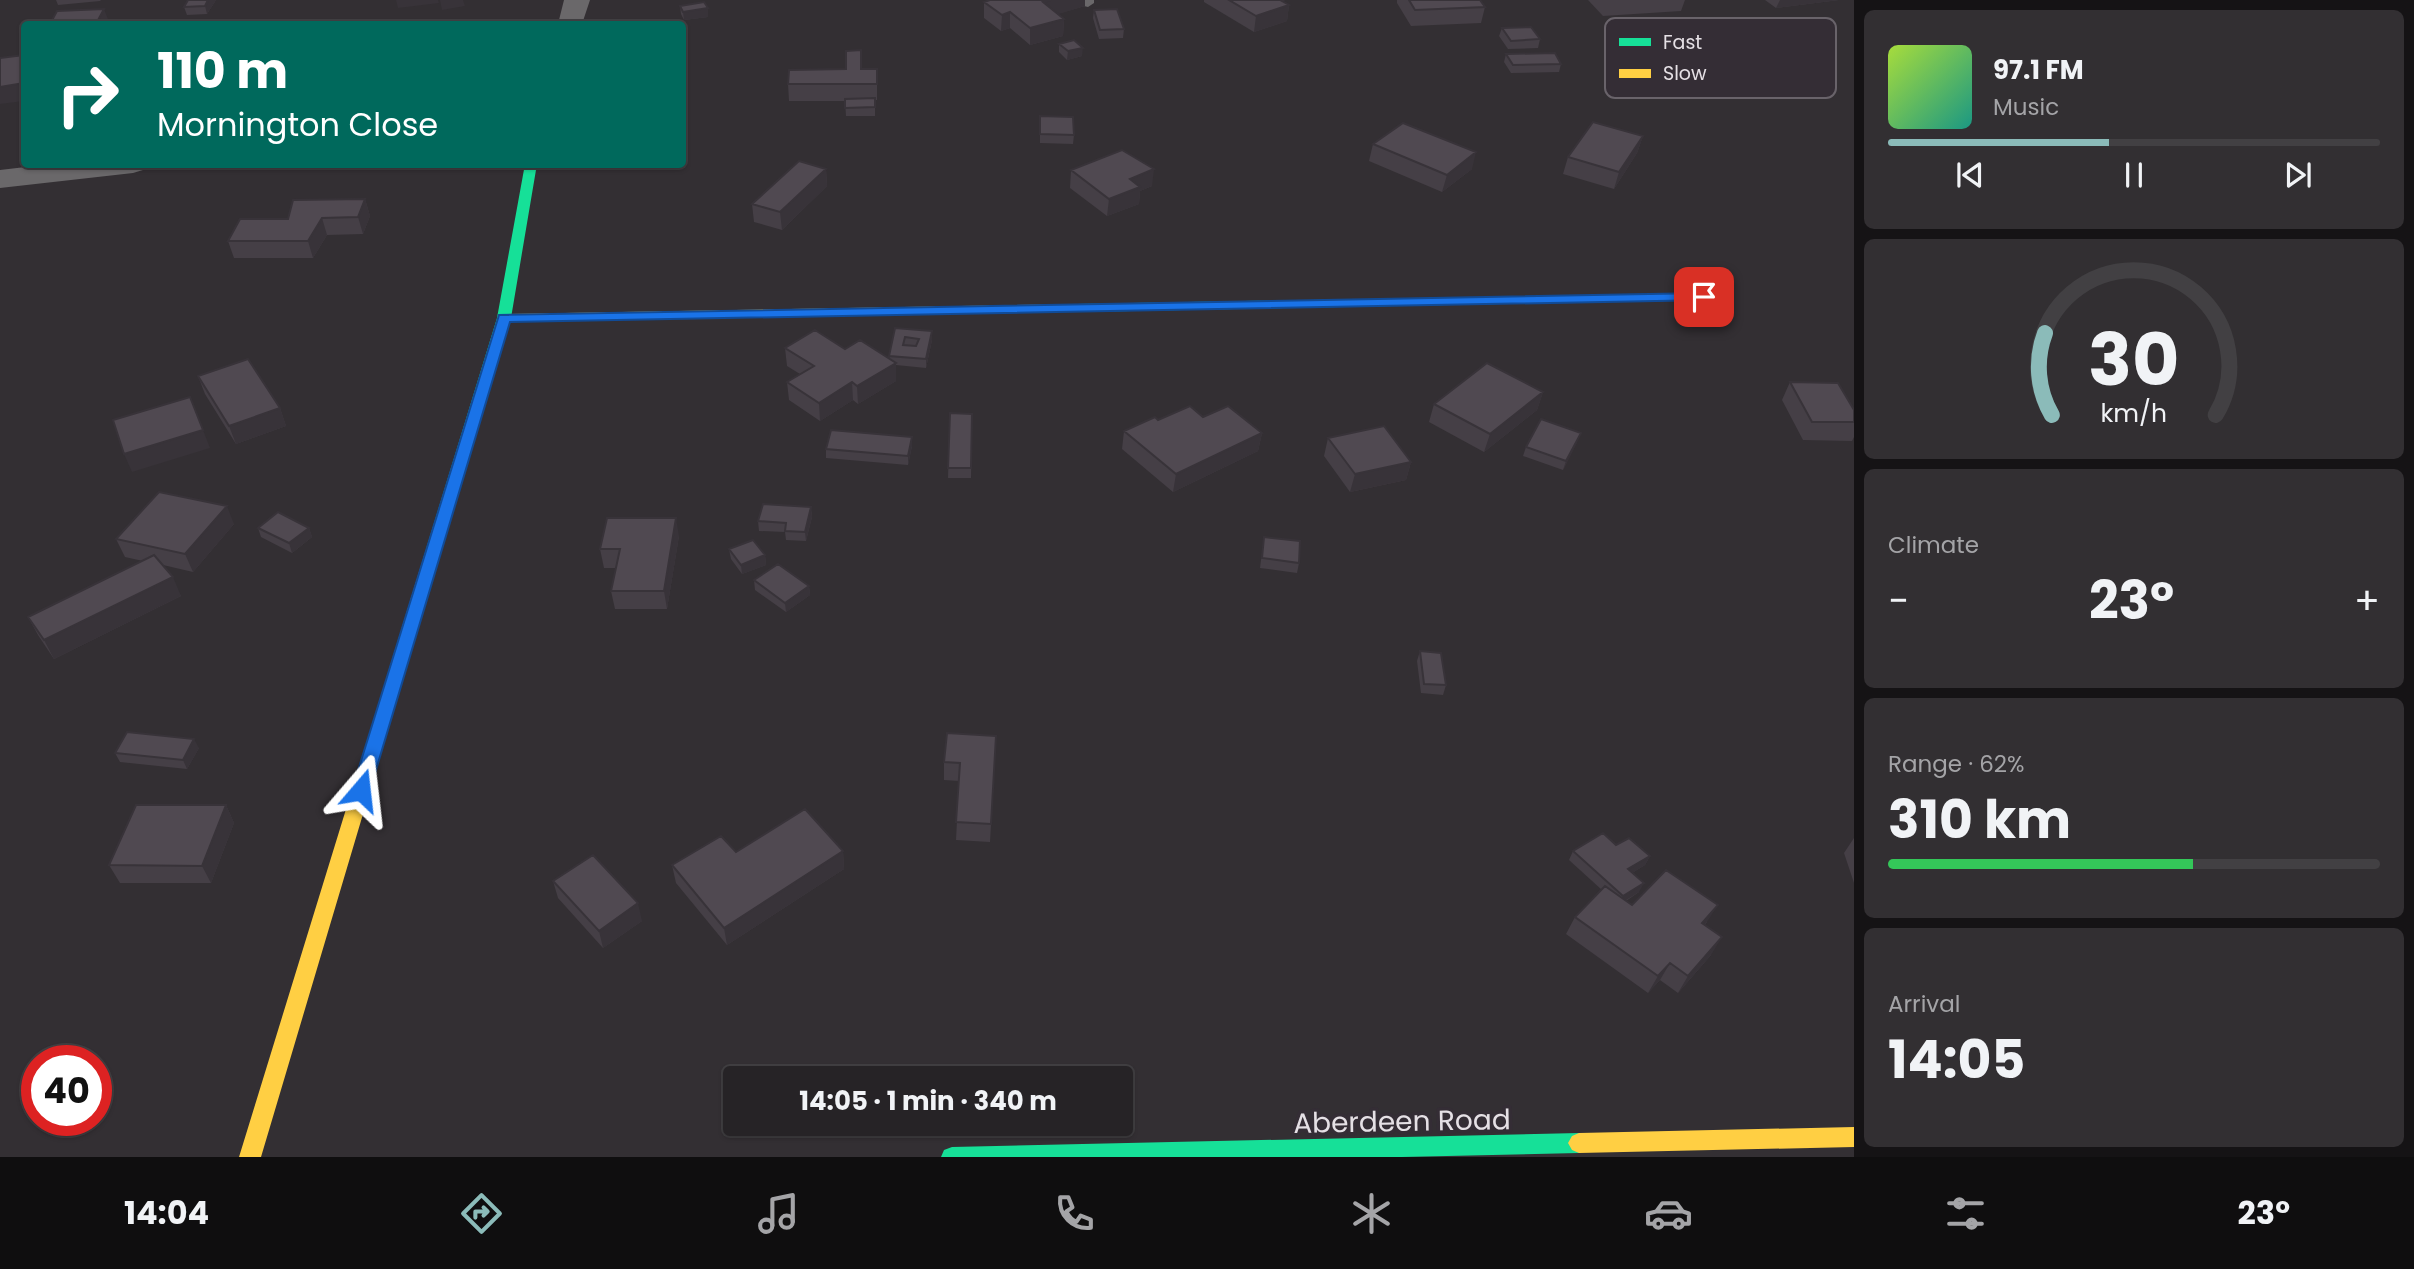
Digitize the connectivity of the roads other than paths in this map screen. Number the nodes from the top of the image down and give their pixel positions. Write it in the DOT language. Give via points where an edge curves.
graph roads {
  1 [pos="577,0"];
  2 [pos="571,21"];
  3 [pos="95,168"];
  4 [pos="530,168"];
  5 [pos="0,178"];
  6 [pos="1704,297"];
  7 [pos="504,318"];
  8 [pos="1854,1138"];
  9 [pos="250,1157"];
  10 [pos="952,1157"];
  1 -- 2 [label="street"];
  3 -- 5 [label="street"];
  4 -- 7 [label="street"];
  6 -- 7 [label="street"];
  7 -- 9 [label="street"];
  8 -- 10 [label="street, Aberdeen Road"];
}
